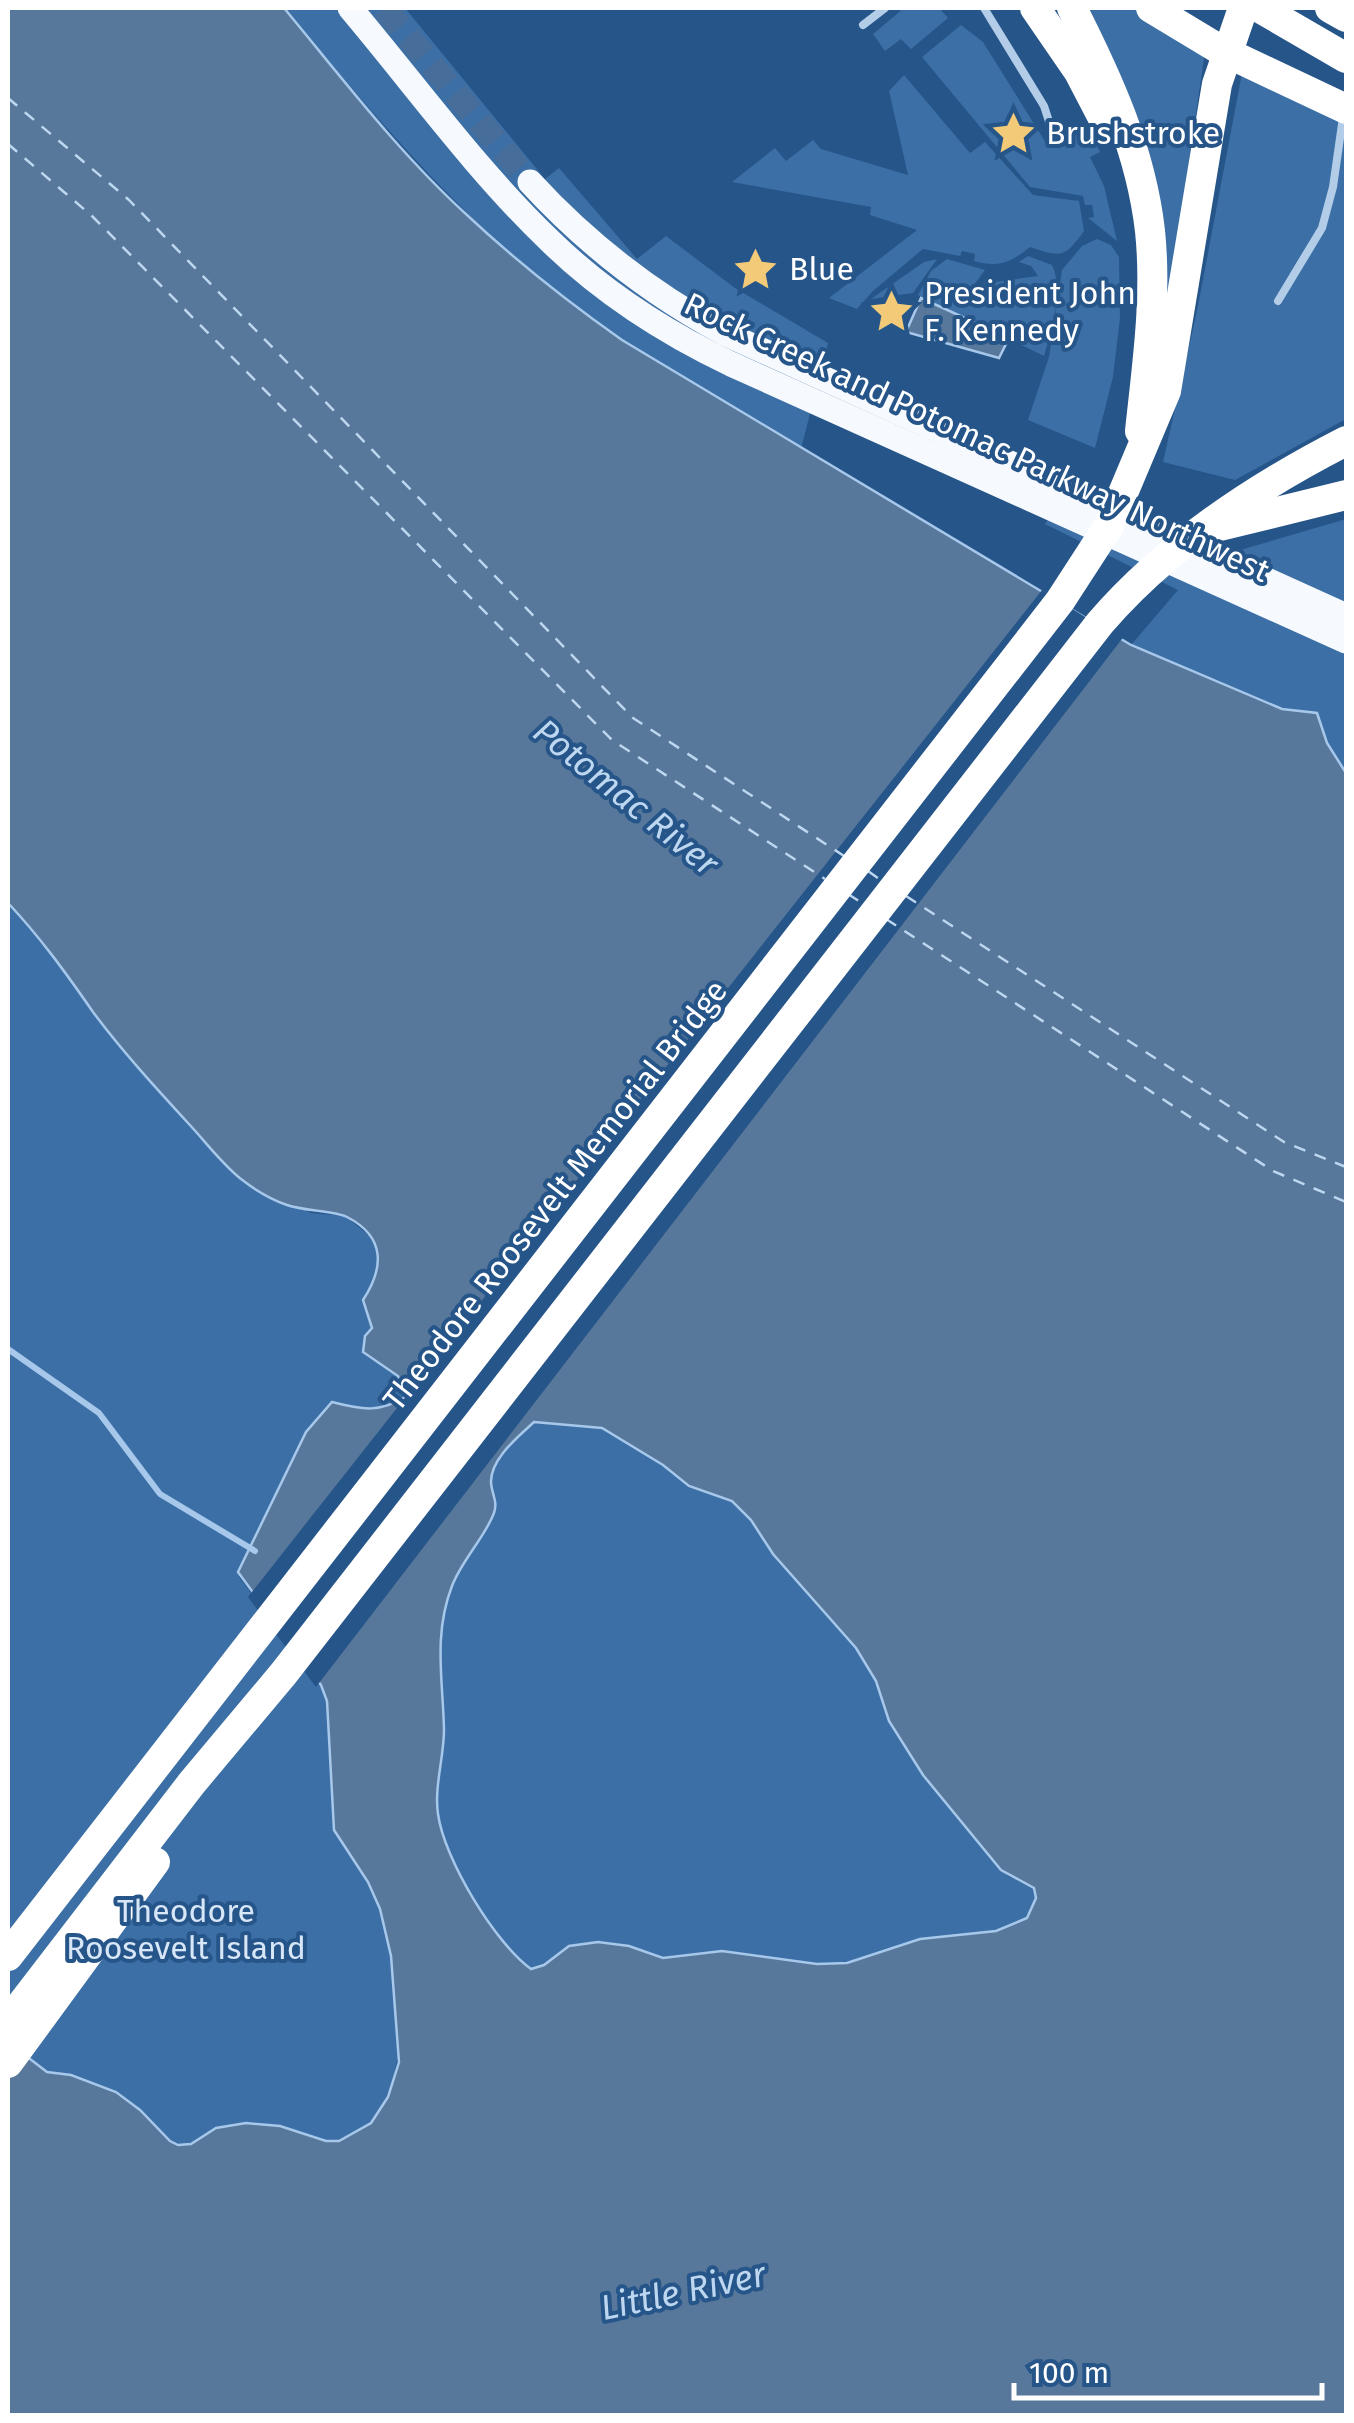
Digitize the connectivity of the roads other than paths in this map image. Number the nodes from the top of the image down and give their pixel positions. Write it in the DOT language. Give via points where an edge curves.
graph roads {
  1 [pos="350,8"];
  2 [pos="885,8"];
  3 [pos="984,8"];
  4 [pos="1035,8"];
  5 [pos="1072,8"];
  6 [pos="1151,8"];
  7 [pos="1243,8"];
  8 [pos="1260,8"];
  9 [pos="1330,8"];
  10 [pos="1346,17"];
  11 [pos="863,26"];
  12 [pos="1346,58"];
  13 [pos="1346,108"];
  14 [pos="1054,140"];
  15 [pos="530,182"];
  16 [pos="1152,298"];
  17 [pos="1278,302"];
  18 [pos="1346,441"];
  19 [pos="1131,477"];
  20 [pos="1346,495"];
  21 [pos="1202,530"];
  22 [pos="1346,616"];
  23 [pos="1346,641"];
  24 [pos="284,1673"];
  25 [pos="8,1956"];
  26 [pos="8,2022"];
  27 [pos="8,2062"];
  1 -- 23 [label="main road, Rock Creek and Potomac Parkway Northwest" via="548,240 662,328"];
  2 -- 11 [label="lane"];
  3 -- 14 [label="lane" via="1044,106"];
  4 -- 16 [label="highway" via="1101,112 1126,180"];
  5 -- 16 [label="highway" via="1126,125 1141,178"];
  6 -- 13 [label="highway" via="1219,49"];
  7 -- 19 [label="highway, Theodore Roosevelt Memorial Bridge" via="1217,84 1166,391"];
  8 -- 12 [label="highway"];
  9 -- 10 [label="highway"];
  13 -- 17 [label="lane" via="1322,228"];
  15 -- 22 [label="main road, Rock Creek and Potomac Parkway Northwest" via="614,263 724,333"];
  16 -- 19 [label="highway"];
  18 -- 21 [label="highway"];
  19 -- 25 [label="highway, Theodore Roosevelt Memorial Bridge" via="1060,601"];
  20 -- 21 [label="highway"];
  21 -- 24 [label="highway" via="1092,632"];
  24 -- 26 [label="highway"];
  24 -- 27 [label="highway"];
}
